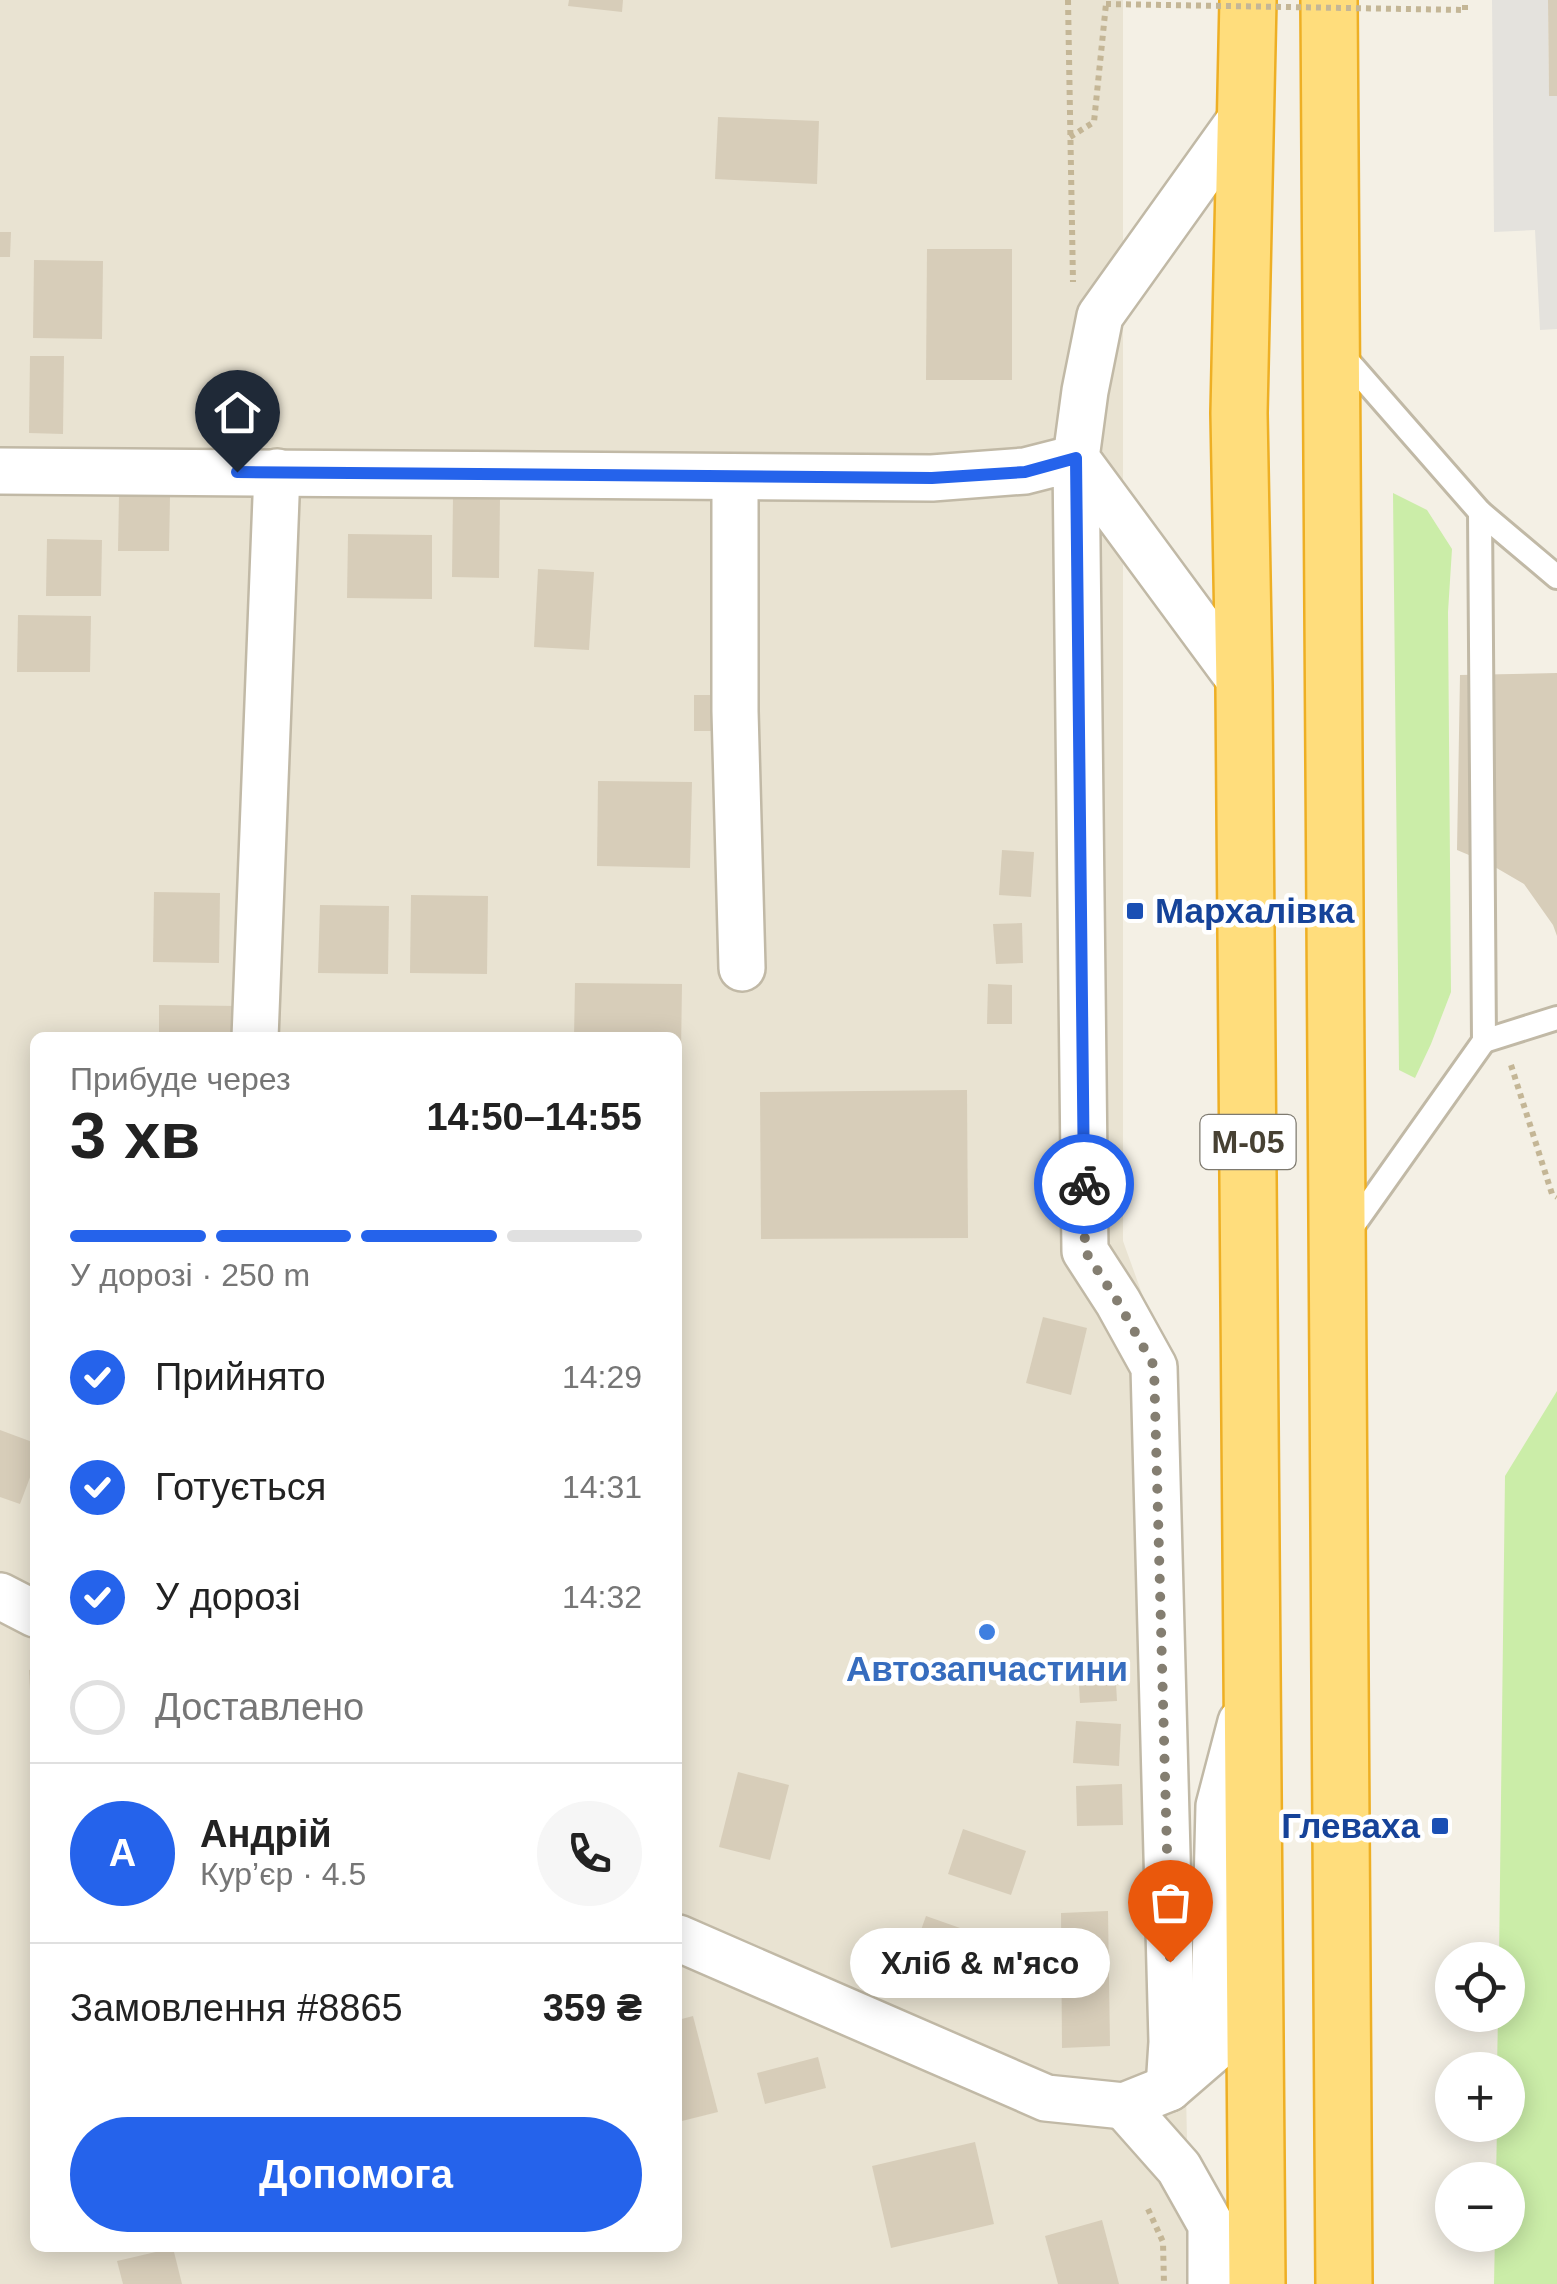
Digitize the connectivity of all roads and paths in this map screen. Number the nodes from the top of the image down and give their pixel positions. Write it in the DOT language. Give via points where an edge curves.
graph roads {
  1 [pos="1068,0"];
  2 [pos="1248,0"];
  3 [pos="1329,0"];
  4 [pos="1465,0"];
  5 [pos="1245,113"];
  6 [pos="1070,137"];
  7 [pos="1073,288"];
  8 [pos="1332,344"];
  9 [pos="1076,458"];
  10 [pos="0,471"];
  11 [pos="277,472"];
  12 [pos="735,478"];
  13 [pos="1480,512"];
  14 [pos="1557,578"];
  15 [pos="1244,686"];
  16 [pos="742,968"];
  17 [pos="1557,1018"];
  18 [pos="255,1032"];
  19 [pos="1493,1038"];
  20 [pos="1557,1197"];
  21 [pos="1338,1248"];
  22 [pos="0,1596"];
  23 [pos="30,1611"];
  24 [pos="1253,1674"];
  25 [pos="682,1940"];
  26 [pos="1169,2088"];
  27 [pos="1124,2106"];
  28 [pos="1210,2284"];
  29 [pos="1257,2284"];
  30 [pos="1344,2284"];
  1 -- 6 [label="path"];
  2 -- 5 [label="highway, М-05"];
  3 -- 8 [label="highway, М-05"];
  4 -- 6 [label="path, bridge" via="1465,10 1106,4 1094,122"];
  5 -- 9 [label="street" via="1100,316"];
  5 -- 15 [label="highway, М-05" via="1239,414"];
  6 -- 7 [label="path"];
  8 -- 13 [label="lane"];
  8 -- 21 [label="highway, М-05"];
  9 -- 12 [label="street" via="1025,472 932,478"];
  9 -- 15 [label="street"];
  9 -- 26 [label="street" via="1085,1251 1154,1366"];
  10 -- 11 [label="street"];
  11 -- 12 [label="street"];
  11 -- 18 [label="street"];
  12 -- 16 [label="street"];
  13 -- 14 [label="lane"];
  13 -- 19 [label="lane"];
  15 -- 24 [label="highway, М-05"];
  17 -- 19 [label="lane"];
  19 -- 20 [label="path"];
  19 -- 21 [label="lane"];
  21 -- 30 [label="highway, М-05"];
  22 -- 23 [label="street"];
  24 -- 26 [label="street" via="1220,1806 1213,2050"];
  24 -- 29 [label="highway, М-05"];
  25 -- 27 [label="street" via="1046,2098"];
  26 -- 27 [label="street"];
  27 -- 28 [label="street" via="1179,2168 1211,2225"];
}
